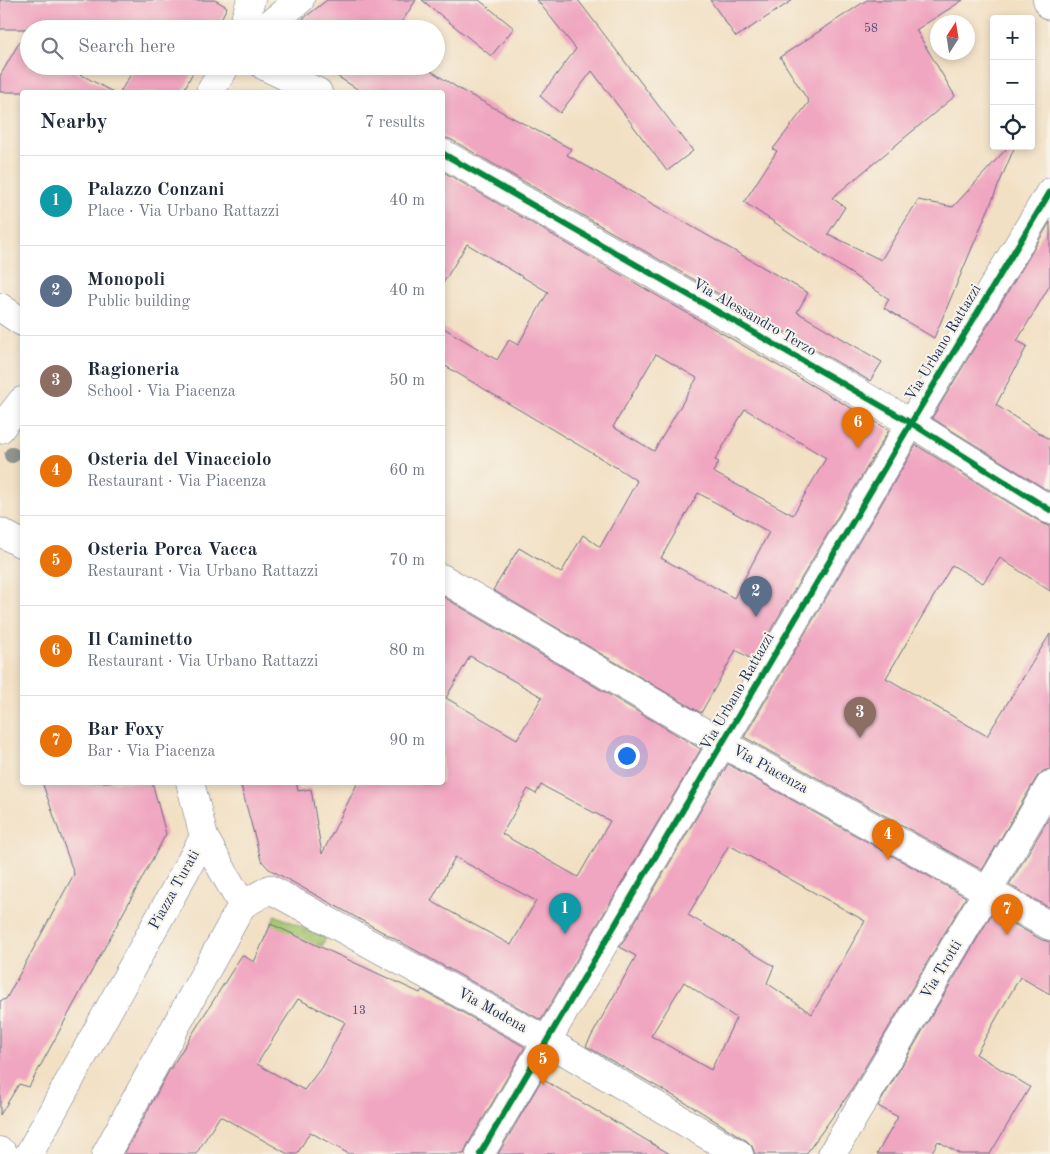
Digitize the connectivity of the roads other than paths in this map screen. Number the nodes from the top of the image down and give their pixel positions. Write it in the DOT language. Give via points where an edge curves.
graph roads {
  1 [pos="251,0"];
  2 [pos="300,0"];
  3 [pos="1046,0"];
  4 [pos="1050,6"];
  5 [pos="245,20"];
  6 [pos="274,20"];
  7 [pos="220,75"];
  8 [pos="283,75"];
  9 [pos="211,90"];
  10 [pos="314,90"];
  11 [pos="446,161"];
  12 [pos="1050,192"];
  13 [pos="0,307"];
  14 [pos="20,321"];
  15 [pos="20,404"];
  16 [pos="911,422"];
  17 [pos="0,429"];
  18 [pos="1050,510"];
  19 [pos="0,532"];
  20 [pos="20,543"];
  21 [pos="445,580"];
  22 [pos="722,743"];
  23 [pos="191,785"];
  24 [pos="1050,785"];
  25 [pos="204,837"];
  26 [pos="989,891"];
  27 [pos="242,905"];
  28 [pos="1050,926"];
  29 [pos="547,1041"];
  30 [pos="0,1152"];
  31 [pos="4,1154"];
  32 [pos="30,1154"];
  33 [pos="106,1154"];
  34 [pos="480,1154"];
  35 [pos="739,1154"];
  36 [pos="832,1154"];
  1 -- 5 [label="street"];
  2 -- 6 [label="street"];
  3 -- 4 [label="street"];
  7 -- 9 [label="street"];
  8 -- 10 [label="street"];
  11 -- 16 [label="street, Via Alessandro Terzo"];
  12 -- 16 [label="street, Via Urbano Rattazzi"];
  13 -- 14 [label="street"];
  15 -- 17 [label="street"];
  16 -- 18 [label="street, Via Alessandro Terzo"];
  16 -- 22 [label="street, Via Urbano Rattazzi"];
  19 -- 20 [label="street"];
  21 -- 22 [label="street, Via Piacenza"];
  22 -- 26 [label="street, Via Piacenza"];
  22 -- 29 [label="street, Via Urbano Rattazzi"];
  23 -- 25 [label="street"];
  24 -- 26 [label="street, Via Trotti"];
  25 -- 27 [label="street, Piazza Turati"];
  25 -- 32 [label="street, Piazza Turati"];
  26 -- 28 [label="street, Via Piacenza"];
  26 -- 36 [label="street, Via Trotti"];
  27 -- 29 [label="street, Via Modena" via="270,889"];
  27 -- 33 [label="street"];
  29 -- 34 [label="street, Via Urbano Rattazzi"];
  29 -- 35 [label="street, Via Modena"];
  30 -- 31 [label="street"];
}
